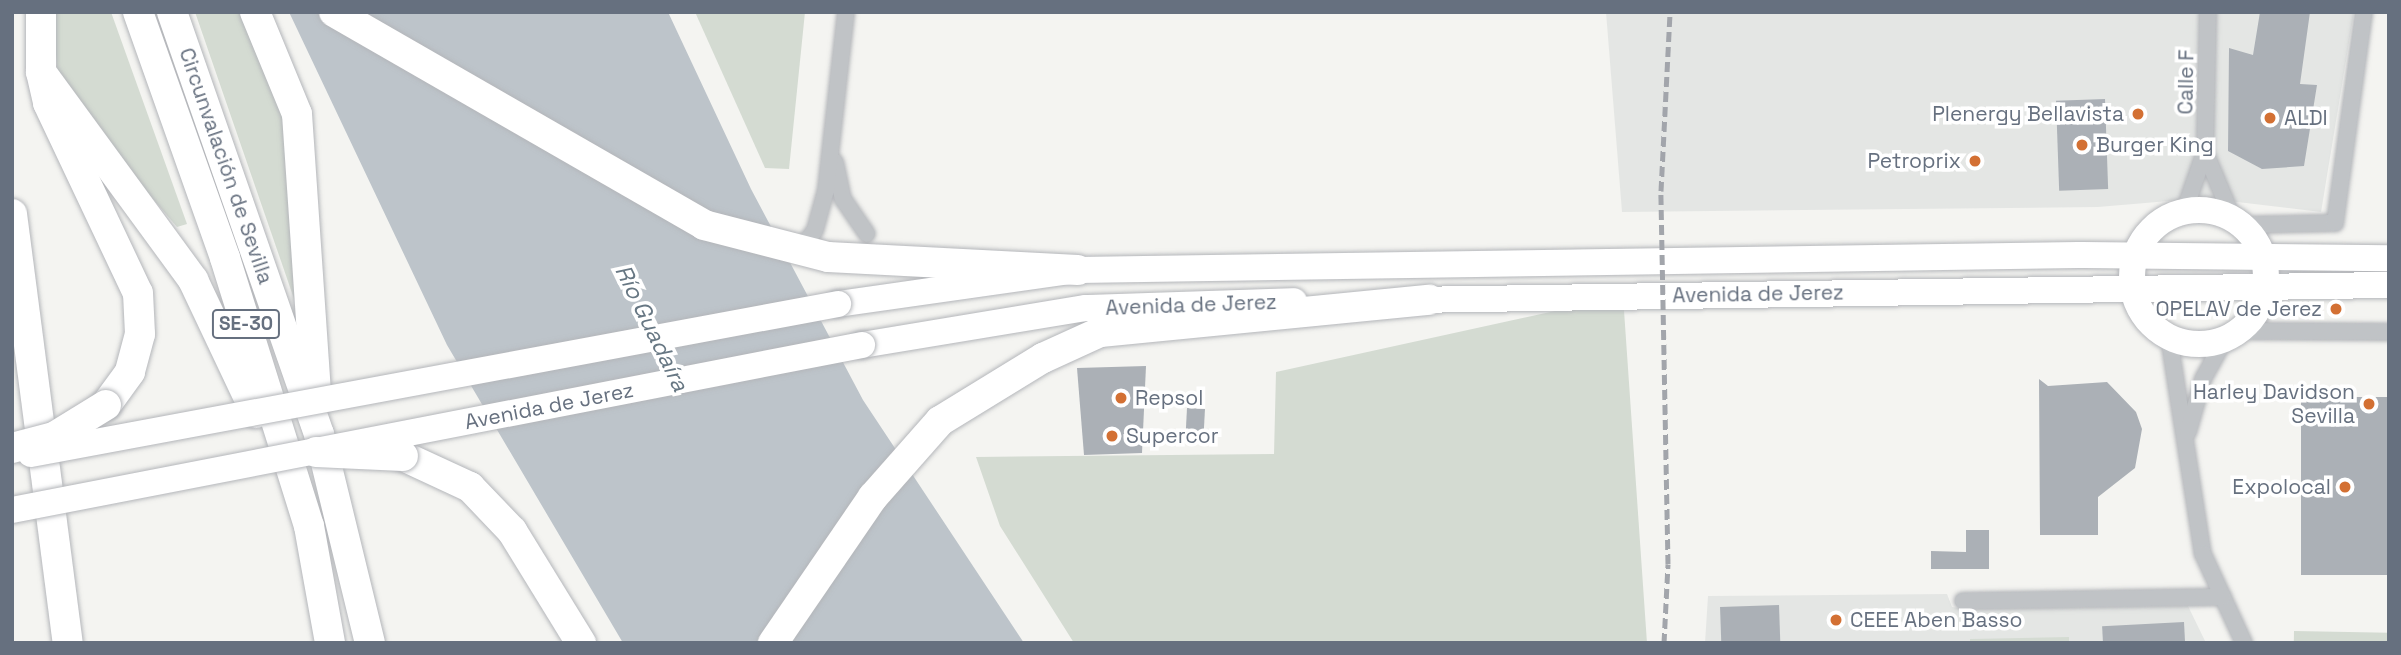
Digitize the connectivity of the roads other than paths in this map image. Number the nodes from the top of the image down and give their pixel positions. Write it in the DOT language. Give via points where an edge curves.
graph roads {
  1 [pos="41,12"];
  2 [pos="138,12"];
  3 [pos="172,12"];
  4 [pos="255,12"];
  5 [pos="334,12"];
  6 [pos="846,12"];
  7 [pos="2208,12"];
  8 [pos="2364,12"];
  9 [pos="41,72"];
  10 [pos="2205,152"];
  11 [pos="833,153"];
  12 [pos="2185,209"];
  13 [pos="12,214"];
  14 [pos="2237,222"];
  15 [pos="867,234"];
  16 [pos="781,248"];
  17 [pos="2134,256"];
  18 [pos="2260,258"];
  19 [pos="2389,258"];
  20 [pos="1078,270"];
  21 [pos="2266,285"];
  22 [pos="2389,285"];
  23 [pos="2132,289"];
  24 [pos="1429,300"];
  25 [pos="2389,332"];
  26 [pos="2231,336"];
  27 [pos="2169,338"];
  28 [pos="2188,434"];
  29 [pos="318,443"];
  30 [pos="12,449"];
  31 [pos="12,458"];
  32 [pos="12,510"];
  33 [pos="2223,597"];
  34 [pos="363,601"];
  35 [pos="1963,601"];
  36 [pos="68,643"];
  37 [pos="329,643"];
  38 [pos="370,643"];
  39 [pos="386,643"];
  40 [pos="581,643"];
  41 [pos="773,643"];
  42 [pos="2244,643"];
  1 -- 9 [label="highway"];
  2 -- 37 [label="highway, Circunvalación de Sevilla / SE-30" via="309,526"];
  3 -- 29 [label="highway, Circunvalación de Sevilla / SE-30"];
  4 -- 29 [label="highway" via="297,114"];
  5 -- 16 [label="highway" via="692,219"];
  6 -- 11 [label="street"];
  7 -- 10 [label="street, Calle F"];
  8 -- 14 [label="street" via="2335,223"];
  9 -- 30 [label="highway, bridge" via="60,132 114,232 138,293 140,334 130,372 106,405 54,436"];
  9 -- 37 [label="highway" via="164,238 221,331 255,412"];
  10 -- 12 [label="street, Calle F"];
  10 -- 14 [label="street, Calle F"];
  11 -- 15 [label="street" via="843,199"];
  11 -- 16 [label="street" via="814,230 805,243"];
  12 -- 14 [label="main road"];
  12 -- 17 [label="main road" via="2162,218"];
  13 -- 36 [label="highway"];
  14 -- 18 [label="main road"];
  16 -- 20 [label="highway" via="905,266"];
  17 -- 18 [label="main road, Avenida de Jerez"];
  17 -- 20 [label="main road, Avenida de Jerez"];
  17 -- 23 [label="main road"];
  18 -- 19 [label="main road, Avenida de Jerez"];
  18 -- 21 [label="main road"];
  20 -- 31 [label="main road, Avenida de Jerez, bridge" via="838,304"];
  21 -- 22 [label="main road, Avenida de Jerez"];
  21 -- 23 [label="main road, Avenida de Jerez"];
  21 -- 26 [label="main road" via="2257,313"];
  23 -- 24 [label="main road, Avenida de Jerez"];
  23 -- 27 [label="main road" via="2153,326"];
  24 -- 29 [label="main road, Avenida de Jerez, bridge" via="1086,308"];
  24 -- 41 [label="highway" via="1100,332 940,421 873,497"];
  25 -- 26 [label="street"];
  26 -- 27 [label="main road" via="2200,345"];
  26 -- 28 [label="street" via="2203,379"];
  27 -- 28 [label="street"];
  28 -- 33 [label="street" via="2203,554"];
  29 -- 32 [label="main road, Avenida de Jerez, bridge"];
  29 -- 34 [label="highway, Circunvalación de Sevilla / SE-30"];
  29 -- 40 [label="highway, bridge" via="403,456 470,487 512,531"];
  33 -- 35 [label="street"];
  33 -- 42 [label="street"];
  34 -- 38 [label="highway, Circunvalación de Sevilla / SE-30"];
  34 -- 39 [label="highway"];
}
